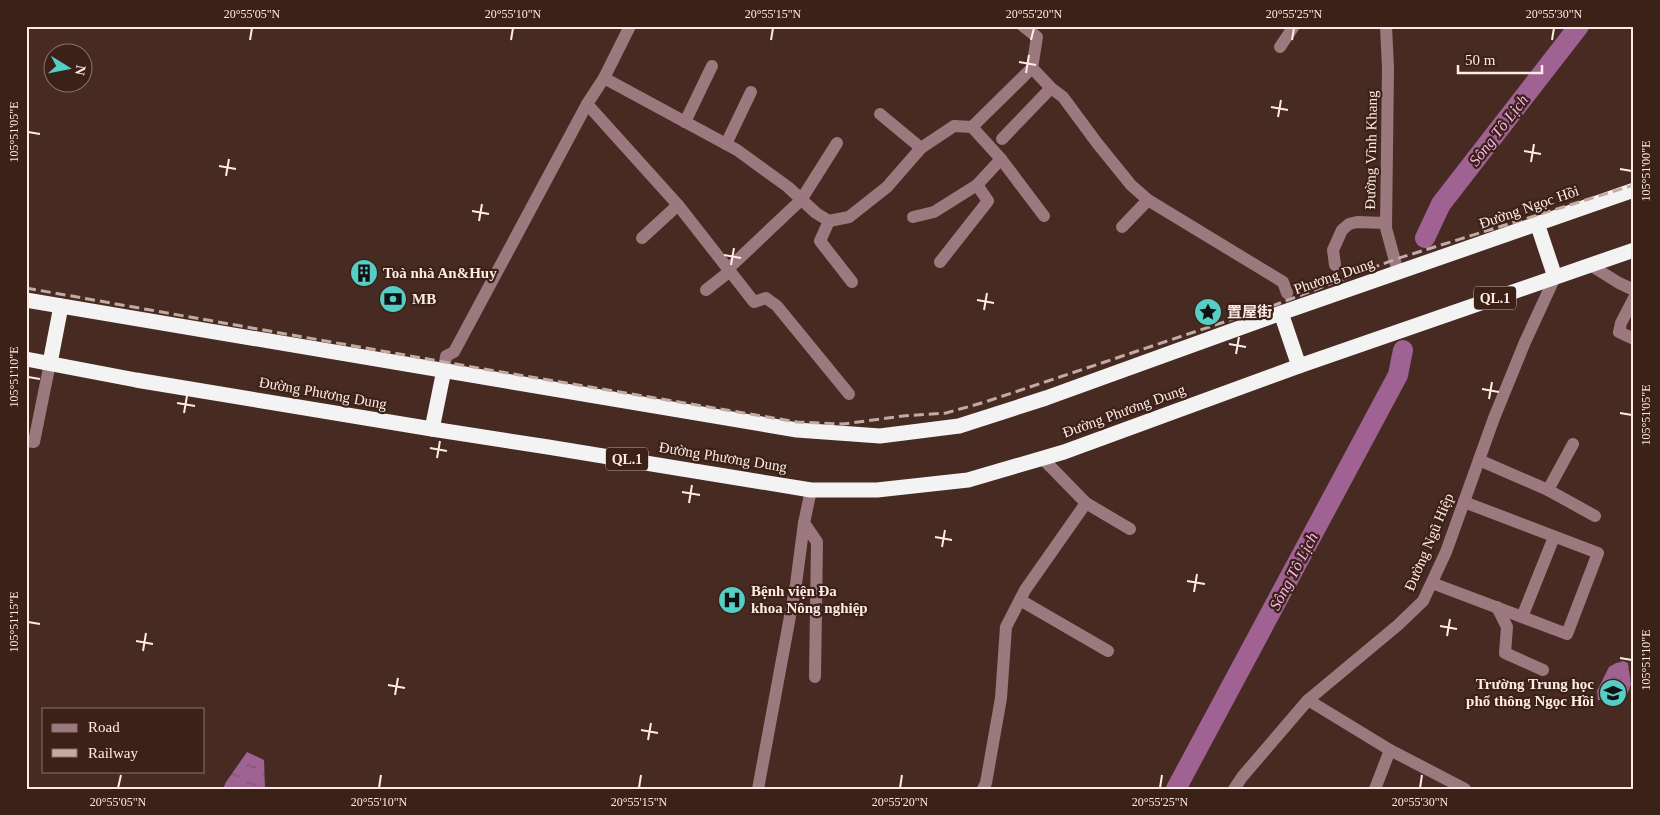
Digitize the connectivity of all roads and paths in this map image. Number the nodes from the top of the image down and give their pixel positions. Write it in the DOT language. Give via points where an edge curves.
graph roads {
  1 [pos="630,26"];
  2 [pos="1023,26"];
  3 [pos="1294,26"];
  4 [pos="1386,26"];
  5 [pos="1280,47"];
  6 [pos="712,66"];
  7 [pos="1032,68"];
  8 [pos="604,78"];
  9 [pos="1051,88"];
  10 [pos="750,92"];
  11 [pos="587,104"];
  12 [pos="880,114"];
  13 [pos="685,122"];
  14 [pos="972,127"];
  15 [pos="1002,139"];
  16 [pos="837,143"];
  17 [pos="726,144"];
  18 [pos="921,148"];
  19 [pos="1001,159"];
  20 [pos="977,185"];
  21 [pos="1634,190"];
  22 [pos="802,200"];
  23 [pos="1148,200"];
  24 [pos="678,204"];
  25 [pos="1044,216"];
  26 [pos="913,218"];
  27 [pos="828,220"];
  28 [pos="1386,223"];
  29 [pos="1537,223"];
  30 [pos="1122,226"];
  31 [pos="642,238"];
  32 [pos="1634,250"];
  33 [pos="940,262"];
  34 [pos="1590,264"];
  35 [pos="1335,265"];
  36 [pos="729,270"];
  37 [pos="1398,272"];
  38 [pos="1556,277"];
  39 [pos="852,282"];
  40 [pos="706,290"];
  41 [pos="1634,290"];
  42 [pos="1287,293"];
  43 [pos="1634,298"];
  44 [pos="26,300"];
  45 [pos="61,306"];
  46 [pos="1281,313"];
  47 [pos="1634,339"];
  48 [pos="26,358"];
  49 [pos="50,363"];
  50 [pos="1299,366"];
  51 [pos="444,370"];
  52 [pos="849,394"];
  53 [pos="432,429"];
  54 [pos="26,441"];
  55 [pos="1573,444"];
  56 [pos="1042,458"];
  57 [pos="1479,460"];
  58 [pos="811,490"];
  59 [pos="1548,490"];
  60 [pos="1464,502"];
  61 [pos="1086,503"];
  62 [pos="1595,516"];
  63 [pos="804,523"];
  64 [pos="1130,529"];
  65 [pos="1554,537"];
  66 [pos="1432,583"];
  67 [pos="1020,600"];
  68 [pos="1497,607"];
  69 [pos="1522,617"];
  70 [pos="1108,651"];
  71 [pos="1543,670"];
  72 [pos="815,677"];
  73 [pos="1308,700"];
  74 [pos="1390,750"];
  75 [pos="758,789"];
  76 [pos="983,789"];
  77 [pos="1234,789"];
  78 [pos="1375,789"];
  79 [pos="1465,789"];
  1 -- 8 [label="street"];
  2 -- 7 [label="street" via="1037,37"];
  3 -- 5 [label="street"];
  4 -- 28 [label="street, Đường Vĩnh Khang"];
  6 -- 13 [label="street"];
  7 -- 9 [label="street"];
  7 -- 14 [label="street"];
  8 -- 11 [label="street"];
  8 -- 13 [label="street"];
  9 -- 15 [label="street"];
  9 -- 23 [label="street" via="1063,97 1097,143"];
  10 -- 17 [label="street"];
  11 -- 24 [label="street"];
  11 -- 51 [label="street" via="454,352 446,356"];
  12 -- 18 [label="street"];
  13 -- 17 [label="street"];
  14 -- 18 [label="street" via="954,126"];
  14 -- 19 [label="street"];
  16 -- 22 [label="street"];
  17 -- 22 [label="street"];
  18 -- 27 [label="street" via="887,187 849,217"];
  19 -- 20 [label="street"];
  19 -- 25 [label="street"];
  20 -- 26 [label="street" via="934,212"];
  20 -- 33 [label="street" via="988,201"];
  21 -- 29 [label="highway, Đường Ngọc Hồi"];
  22 -- 27 [label="street"];
  22 -- 36 [label="street"];
  23 -- 30 [label="street"];
  23 -- 42 [label="street" via="1283,282"];
  24 -- 31 [label="street"];
  24 -- 36 [label="street"];
  27 -- 39 [label="street" via="820,241"];
  28 -- 35 [label="street" via="1349,224 1342,230 1333,250"];
  28 -- 37 [label="street, Đường Vĩnh Khang"];
  29 -- 37 [label="highway, Đường Ngọc Hồi"];
  29 -- 38 [label="highway"];
  32 -- 34 [label="highway, QL.1"];
  34 -- 38 [label="highway, QL.1"];
  34 -- 41 [label="street"];
  36 -- 40 [label="street"];
  36 -- 52 [label="street" via="754,302 766,298 777,306"];
  37 -- 46 [label="highway, Phương Dung"];
  38 -- 50 [label="highway, Đường Phương Dung / QL.1"];
  38 -- 57 [label="street, Đường Ngũ Hiệp" via="1522,351"];
  43 -- 47 [label="street" via="1619,332"];
  44 -- 45 [label="highway"];
  45 -- 49 [label="highway"];
  45 -- 51 [label="highway"];
  46 -- 50 [label="highway"];
  46 -- 51 [label="highway" via="959,426 880,436 797,430"];
  48 -- 49 [label="highway, Đường Phương Dung / QL.1"];
  49 -- 53 [label="highway, Đường Phương Dung / QL.1"];
  49 -- 54 [label="street" via="34,442"];
  50 -- 56 [label="highway, Đường Phương Dung / QL.1"];
  51 -- 53 [label="highway"];
  53 -- 58 [label="highway, Đường Phương Dung / QL.1"];
  55 -- 59 [label="street"];
  56 -- 58 [label="highway, Đường Phương Dung / QL.1" via="968,480 877,490"];
  56 -- 61 [label="street"];
  57 -- 59 [label="street"];
  57 -- 60 [label="street, Đường Ngũ Hiệp"];
  58 -- 63 [label="street"];
  59 -- 62 [label="street"];
  60 -- 65 [label="street"];
  60 -- 66 [label="street, Đường Ngũ Hiệp"];
  61 -- 64 [label="street"];
  61 -- 67 [label="street"];
  63 -- 72 [label="street" via="817,542"];
  63 -- 75 [label="street"];
  65 -- 69 [label="street"];
  65 -- 69 [label="street" via="1598,553 1568,634"];
  66 -- 68 [label="street"];
  66 -- 73 [label="street, Đường Ngũ Hiệp" via="1424,601"];
  67 -- 70 [label="street"];
  67 -- 76 [label="street" via="1006,627 1001,698"];
  68 -- 69 [label="street"];
  68 -- 71 [label="street" via="1507,627 1505,653"];
  73 -- 74 [label="street"];
  73 -- 77 [label="street, Đường Ngũ Hiệp"];
  74 -- 78 [label="street"];
  74 -- 79 [label="street"];
}
